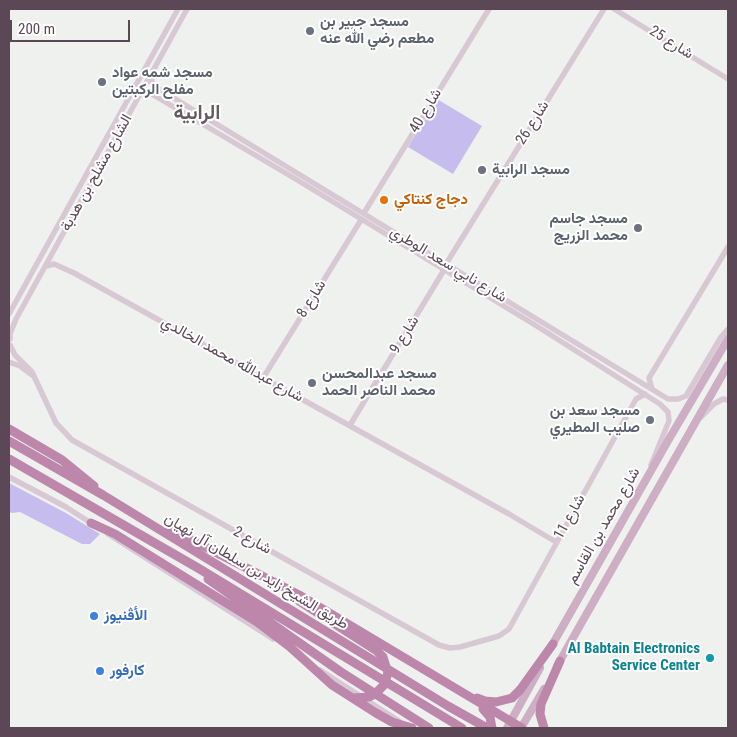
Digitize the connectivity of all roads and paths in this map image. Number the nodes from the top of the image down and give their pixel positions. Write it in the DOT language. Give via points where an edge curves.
graph roads {
  1 [pos="178,9"];
  2 [pos="188,9"];
  3 [pos="488,9"];
  4 [pos="604,9"];
  5 [pos="614,9"];
  6 [pos="150,74"];
  7 [pos="728,79"];
  8 [pos="141,92"];
  9 [pos="120,114"];
  10 [pos="128,117"];
  11 [pos="211,120"];
  12 [pos="113,125"];
  13 [pos="207,126"];
  14 [pos="120,130"];
  15 [pos="364,213"];
  16 [pos="361,220"];
  17 [pos="398,239"];
  18 [pos="411,246"];
  19 [pos="728,247"];
  20 [pos="54,252"];
  21 [pos="446,264"];
  22 [pos="46,266"];
  23 [pos="64,267"];
  24 [pos="444,270"];
  25 [pos="9,314"];
  26 [pos="728,329"];
  27 [pos="728,339"];
  28 [pos="10,342"];
  29 [pos="9,362"];
  30 [pos="728,365"];
  31 [pos="34,377"];
  32 [pos="263,378"];
  33 [pos="635,378"];
  34 [pos="649,378"];
  35 [pos="632,386"];
  36 [pos="654,390"];
  37 [pos="645,394"];
  38 [pos="651,398"];
  39 [pos="636,399"];
  40 [pos="728,400"];
  41 [pos="697,422"];
  42 [pos="350,425"];
  43 [pos="9,429"];
  44 [pos="9,441"];
  45 [pos="9,459"];
  46 [pos="9,477"];
  47 [pos="643,485"];
  48 [pos="103,495"];
  49 [pos="91,523"];
  50 [pos="156,527"];
  51 [pos="556,542"];
  52 [pos="223,557"];
  53 [pos="198,568"];
  54 [pos="504,634"];
  55 [pos="553,644"];
  56 [pos="560,661"];
  57 [pos="410,662"];
  58 [pos="466,696"];
  59 [pos="353,698"];
  60 [pos="508,725"];
  61 [pos="419,727"];
  62 [pos="436,728"];
  63 [pos="462,728"];
  64 [pos="487,728"];
  65 [pos="492,728"];
  66 [pos="522,728"];
  67 [pos="544,728"];
  1 -- 9 [label="street, الشارع مشلح بن هدبة"];
  2 -- 6 [label="street, الشارع مشلح بن هدبة"];
  3 -- 15 [label="street, شارع 40"];
  4 -- 21 [label="street, شارع 26"];
  5 -- 7 [label="street, شارع 25"];
  6 -- 8 [label="street, الشارع مشلح بن هدبة"];
  6 -- 11 [label="street, شارع نابي سعد الوطري" via="152,83 159,89"];
  8 -- 10 [label="street, الشارع مشلح بن هدبة"];
  8 -- 13 [label="street, شارع نابي سعد الوطري" via="150,93"];
  9 -- 10 [label="street" via="122,118"];
  9 -- 12 [label="street, الشارع مشلح بن هدبة"];
  10 -- 14 [label="street, الشارع مشلح بن هدبة"];
  11 -- 13 [label="street" via="206,122"];
  11 -- 15 [label="street, شارع نابي سعد الوطري"];
  12 -- 14 [label="street" via="118,124"];
  12 -- 25 [label="street, الشارع مشلح بن هدبة"];
  13 -- 16 [label="street, شارع نابي سعد الوطري"];
  14 -- 20 [label="street, الشارع مشلح بن هدبة"];
  15 -- 17 [label="street, شارع نابي سعد الوطري"];
  16 -- 17 [label="street, شارع نابي سعد الوطري"];
  16 -- 32 [label="street, شارع 8"];
  17 -- 18 [label="street, شارع نابي سعد الوطري"];
  18 -- 21 [label="street, شارع نابي سعد الوطري"];
  18 -- 24 [label="street, شارع نابي سعد الوطري"];
  19 -- 34 [label="street"];
  20 -- 22 [label="street, الشارع مشلح بن هدبة"];
  20 -- 23 [label="street, شارع عبدالله محمد الخالدي" via="56,260"];
  21 -- 33 [label="street, شارع نابي سعد الوطري"];
  22 -- 23 [label="street, شارع عبدالله محمد الخالدي"];
  22 -- 28 [label="street, الشارع مشلح بن هدبة" via="16,319"];
  23 -- 32 [label="street, شارع عبدالله محمد الخالدي"];
  24 -- 35 [label="street, شارع نابي سعد الوطري"];
  24 -- 42 [label="street, شارع 9"];
  26 -- 36 [label="street, شارع نابي سعد الوطري" via="686,396 668,399"];
  27 -- 47 [label="main road, شارع محمد بن القاسم"];
  28 -- 31 [label="street, شارع 2" via="15,355 28,366"];
  29 -- 31 [label="street"];
  30 -- 41 [label="main road, شارع محمد بن القاسم"];
  31 -- 54 [label="street, شارع 2" via="52,416 72,440 440,645 456,648"];
  32 -- 42 [label="street, شارع عبدالله محمد الخالدي"];
  33 -- 34 [label="street"];
  33 -- 35 [label="street" via="629,380"];
  33 -- 36 [label="street, شارع نابي سعد الوطري"];
  34 -- 36 [label="street"];
  35 -- 37 [label="street, شارع نابي سعد الوطري"];
  35 -- 39 [label="street"];
  36 -- 38 [label="street" via="655,396"];
  37 -- 38 [label="street, شارع نابي سعد الوطري"];
  37 -- 39 [label="street"];
  38 -- 47 [label="street, شارع نابي سعد الوطري" via="670,416"];
  39 -- 51 [label="street, شارع 11"];
  40 -- 41 [label="street" via="714,404"];
  41 -- 56 [label="main road, شارع محمد بن القاسم"];
  42 -- 51 [label="street, شارع عبدالله محمد الخالدي"];
  43 -- 48 [label="highway" via="75,469"];
  44 -- 48 [label="highway, طريق الشيخ زايد بن سلطان آل نهيان"];
  45 -- 53 [label="highway, طريق الشيخ زايد بن سلطان آل نهيان"];
  46 -- 49 [label="street"];
  47 -- 55 [label="main road, شارع محمد بن القاسم"];
  48 -- 50 [label="highway, طريق الشيخ زايد بن سلطان آل نهيان"];
  49 -- 59 [label="highway" via="115,534 248,616"];
  49 -- 61 [label="street"];
  50 -- 52 [label="highway" via="186,537"];
  50 -- 64 [label="highway, طريق الشيخ زايد بن سلطان آل نهيان"];
  51 -- 54 [label="street, شارع 11"];
  52 -- 57 [label="highway" via="301,596"];
  52 -- 59 [label="highway" via="377,651 385,660 386,679 380,690 369,697"];
  53 -- 61 [label="highway" via="218,587"];
  53 -- 63 [label="highway, طريق الشيخ زايد بن سلطان آل نهيان"];
  55 -- 57 [label="highway" via="515,694 502,702 478,698"];
  55 -- 60 [label="main road, شارع محمد بن القاسم"];
  56 -- 66 [label="main road, شارع محمد بن القاسم"];
  56 -- 67 [label="highway" via="542,704 540,714"];
  57 -- 58 [label="highway"];
  58 -- 60 [label="highway"];
  58 -- 65 [label="highway" via="485,710"];
  59 -- 61 [label="highway" via="386,719"];
  60 -- 66 [label="highway"];
  61 -- 62 [label="highway"];
}
